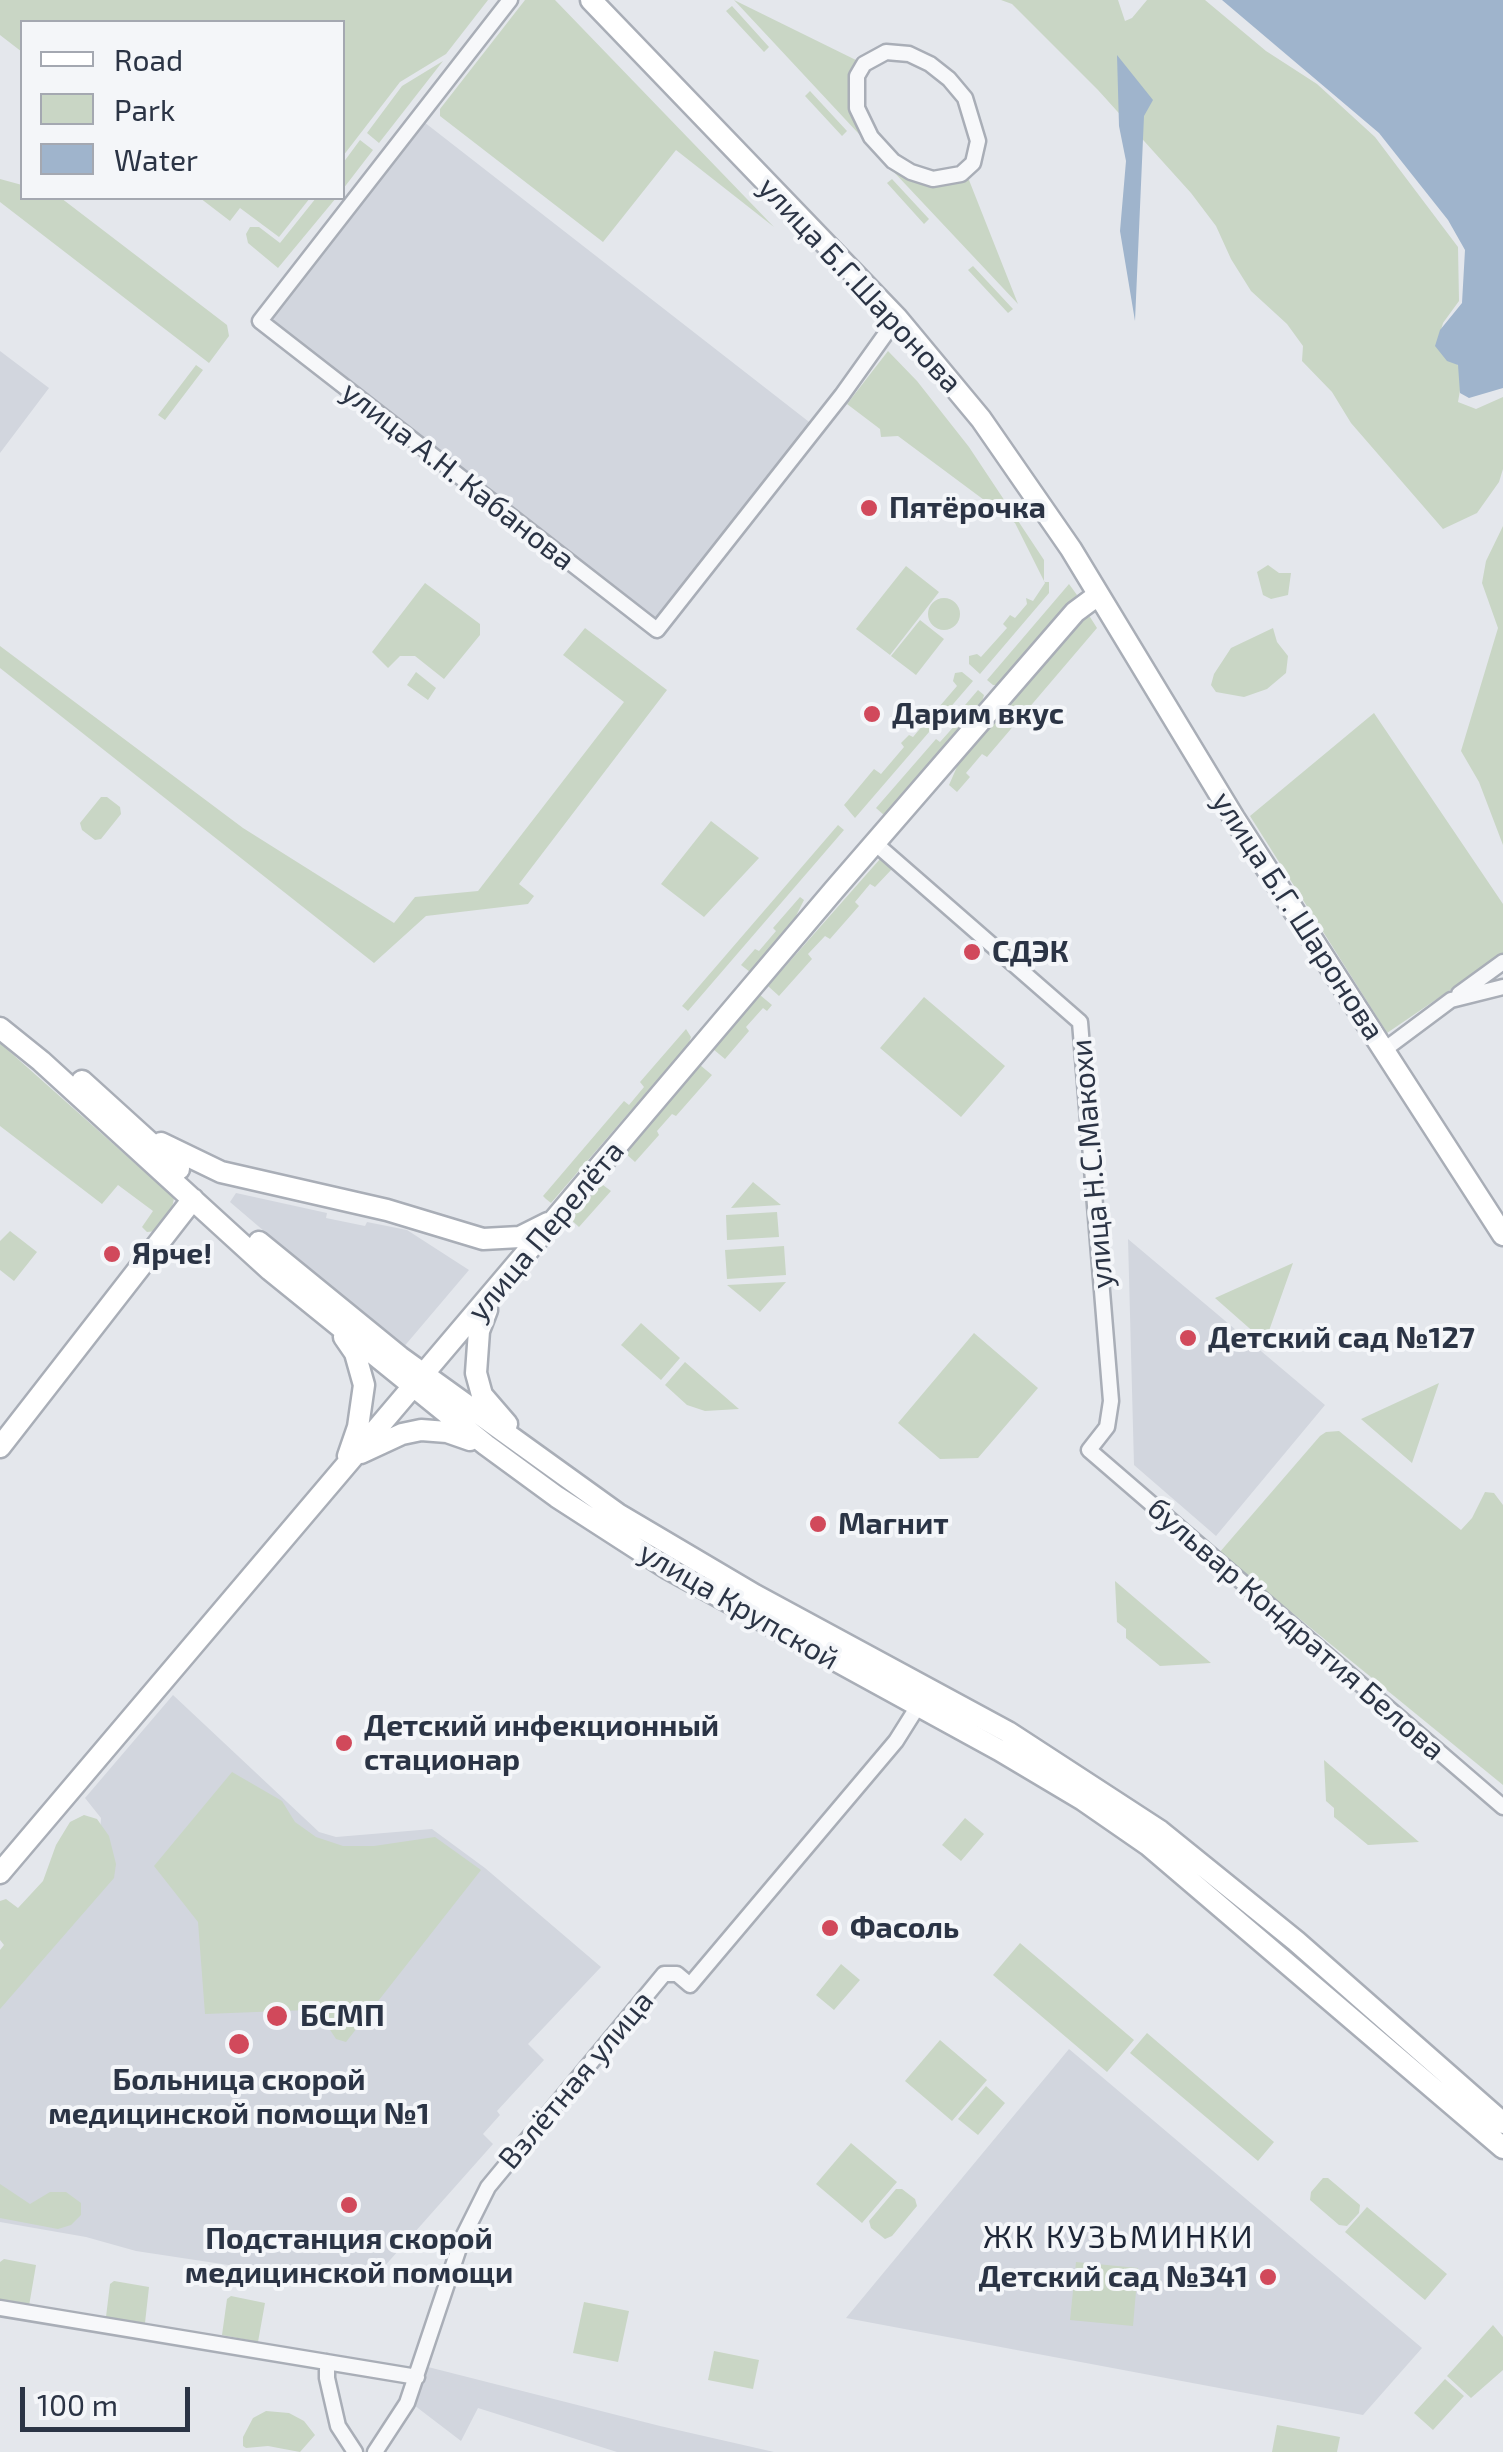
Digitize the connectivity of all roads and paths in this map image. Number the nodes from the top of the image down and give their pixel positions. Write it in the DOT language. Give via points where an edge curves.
graph roads {
  1 [pos="510,0"];
  2 [pos="592,0"];
  3 [pos="966,170"];
  4 [pos="897,318"];
  5 [pos="1098,594"];
  6 [pos="876,844"];
  7 [pos="1503,962"];
  8 [pos="1503,987"];
  9 [pos="1450,1000"];
  10 [pos="0,1012"];
  11 [pos="0,1028"];
  12 [pos="1384,1050"];
  13 [pos="119,1112"];
  14 [pos="193,1199"];
  15 [pos="556,1219"];
  16 [pos="1503,1235"];
  17 [pos="502,1284"];
  18 [pos="334,1322"];
  19 [pos="419,1380"];
  20 [pos="486,1445"];
  21 [pos="0,1447"];
  22 [pos="1089,1450"];
  23 [pos="542,1462"];
  24 [pos="343,1467"];
  25 [pos="923,1696"];
  26 [pos="1503,1807"];
  27 [pos="0,1873"];
  28 [pos="1503,2123"];
  29 [pos="1503,2148"];
  30 [pos="0,2308"];
  31 [pos="327,2362"];
  32 [pos="418,2377"];
  33 [pos="355,2452"];
  34 [pos="375,2452"];
  1 -- 4 [label="street, улица А.Н. Кабанова" via="260,321 657,630"];
  2 -- 4 [label="main road, улица Б.Г.Шаронова"];
  3 -- 3 [label="street" via="933,179 881,149 857,108 855,88 864,64 898,52 949,79 977,128 976,155"];
  4 -- 5 [label="main road, улица Б.Г.Шаронова" via="981,419"];
  5 -- 6 [label="main road, улица Перелёта" via="1075,612"];
  5 -- 12 [label="main road, улица Б.Г. Шаронова"];
  6 -- 15 [label="main road, улица Перелёта"];
  6 -- 22 [label="street, улица Н.С.Макохи" via="1080,1022 1111,1401 1107,1428"];
  7 -- 9 [label="street"];
  8 -- 9 [label="street"];
  9 -- 12 [label="street"];
  10 -- 13 [label="main road, улица Крупской"];
  11 -- 14 [label="main road, улица Крупской"];
  12 -- 16 [label="main road, улица Б.Г. Шаронова"];
  13 -- 15 [label="main road" via="163,1144 221,1172 461,1234 506,1240"];
  13 -- 19 [label="main road, улица Крупской"];
  14 -- 18 [label="main road, улица Крупской"];
  14 -- 21 [label="main road"];
  15 -- 17 [label="main road, улица Перелёта"];
  17 -- 19 [label="main road, улица Перелёта"];
  17 -- 23 [label="main road" via="479,1331 476,1373 492,1410"];
  18 -- 19 [label="main road, улица Крупской"];
  18 -- 24 [label="main road" via="355,1354 364,1385"];
  19 -- 20 [label="main road, улица Крупской"];
  19 -- 23 [label="main road, улица Крупской"];
  19 -- 24 [label="main road, улица Перелёта"];
  20 -- 24 [label="main road" via="421,1430 380,1442"];
  20 -- 25 [label="main road, улица Крупской" via="667,1568"];
  22 -- 26 [label="street, бульвар Кондратия Белова"];
  23 -- 25 [label="main road, улица Крупской"];
  24 -- 27 [label="main road, улица Перелёта"];
  25 -- 28 [label="main road, улица Крупской" via="1023,1742 1160,1831"];
  25 -- 29 [label="main road, улица Крупской" via="1148,1845"];
  25 -- 32 [label="street, Взлётная улица" via="896,1741 690,1984 664,1974 488,2187 462,2240"];
  30 -- 31 [label="street"];
  31 -- 32 [label="street"];
  31 -- 33 [label="street" via="338,2426"];
  32 -- 34 [label="street, Взлётная улица"];
}
